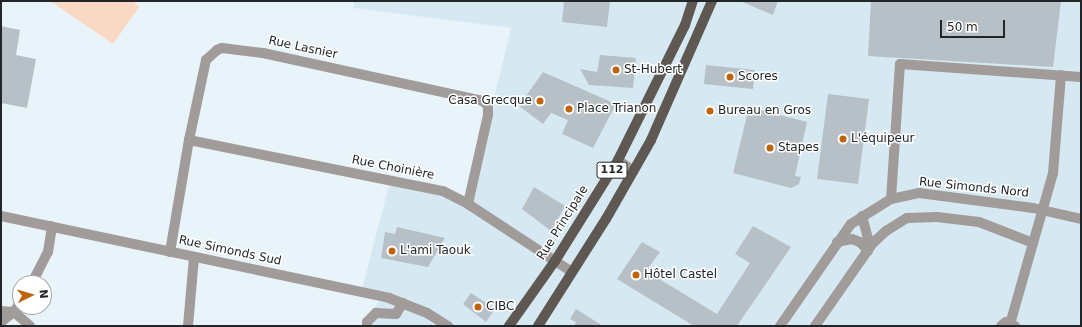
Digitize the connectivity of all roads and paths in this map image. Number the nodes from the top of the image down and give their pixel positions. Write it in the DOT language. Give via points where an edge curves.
graph roads {
  1 [pos="693,1"];
  2 [pos="712,1"];
  3 [pos="1061,75"];
  4 [pos="1081,77"];
  5 [pos="189,140"];
  6 [pos="618,160"];
  7 [pos="633,171"];
  8 [pos="891,199"];
  9 [pos="468,204"];
  10 [pos="1042,210"];
  11 [pos="1,216"];
  12 [pos="862,216"];
  13 [pos="1081,219"];
  14 [pos="52,226"];
  15 [pos="837,242"];
  16 [pos="1033,243"];
  17 [pos="870,247"];
  18 [pos="170,252"];
  19 [pos="194,257"];
  20 [pos="555,261"];
  21 [pos="572,272"];
  22 [pos="36,275"];
  23 [pos="403,303"];
  24 [pos="1,311"];
  25 [pos="12,312"];
  26 [pos="376,313"];
  27 [pos="12,314"];
  28 [pos="17,315"];
  29 [pos="1,322"];
  30 [pos="1009,325"];
  31 [pos="30,326"];
  32 [pos="188,326"];
  33 [pos="366,326"];
  34 [pos="371,326"];
  35 [pos="448,326"];
  36 [pos="509,326"];
  37 [pos="538,326"];
  38 [pos="780,326"];
  39 [pos="814,326"];
  1 -- 6 [label="main road, Rue Principale / 112" via="685,26"];
  2 -- 7 [label="main road, 112" via="651,140"];
  3 -- 4 [label="street"];
  3 -- 8 [label="street" via="900,64"];
  3 -- 10 [label="street" via="1053,173"];
  5 -- 9 [label="street, Rue Choinière" via="443,191"];
  5 -- 9 [label="street, Rue Lasnier" via="206,60 222,48 263,52 483,100 488,106 488,115"];
  5 -- 18 [label="street, Rue Lasnier"];
  6 -- 7 [label="street"];
  6 -- 20 [label="main road, Rue Principale / 112"];
  7 -- 21 [label="main road, 112"];
  8 -- 10 [label="street, Rue Simonds Nord" via="919,193"];
  8 -- 12 [label="street, Rue Simonds Nord"];
  9 -- 20 [label="street, Rue Choinière"];
  10 -- 13 [label="street, Rue Simonds Nord"];
  10 -- 16 [label="street"];
  11 -- 14 [label="street, Rue Simonds Sud"];
  12 -- 15 [label="street, Rue Simonds Nord" via="851,224"];
  12 -- 17 [label="street"];
  14 -- 18 [label="street, Rue Simonds Sud"];
  14 -- 22 [label="street" via="48,252"];
  15 -- 17 [label="street" via="852,239"];
  15 -- 38 [label="street, Rue Simonds Nord"];
  16 -- 17 [label="street" via="979,222 938,217 907,218 886,231"];
  16 -- 30 [label="street"];
  17 -- 39 [label="street"];
  18 -- 19 [label="street, Rue Simonds Sud"];
  19 -- 23 [label="street, Rue Simonds Sud"];
  19 -- 32 [label="street"];
  20 -- 21 [label="street, Rue Choinière"];
  20 -- 36 [label="main road, Rue Principale / 112"];
  21 -- 37 [label="main road, 112"];
  23 -- 26 [label="street" via="396,314"];
  23 -- 35 [label="street, Rue Simonds Sud"];
  24 -- 25 [label="street"];
  26 -- 33 [label="street"];
  26 -- 34 [label="street"];
  27 -- 29 [label="street"];
  28 -- 31 [label="street"];
}
